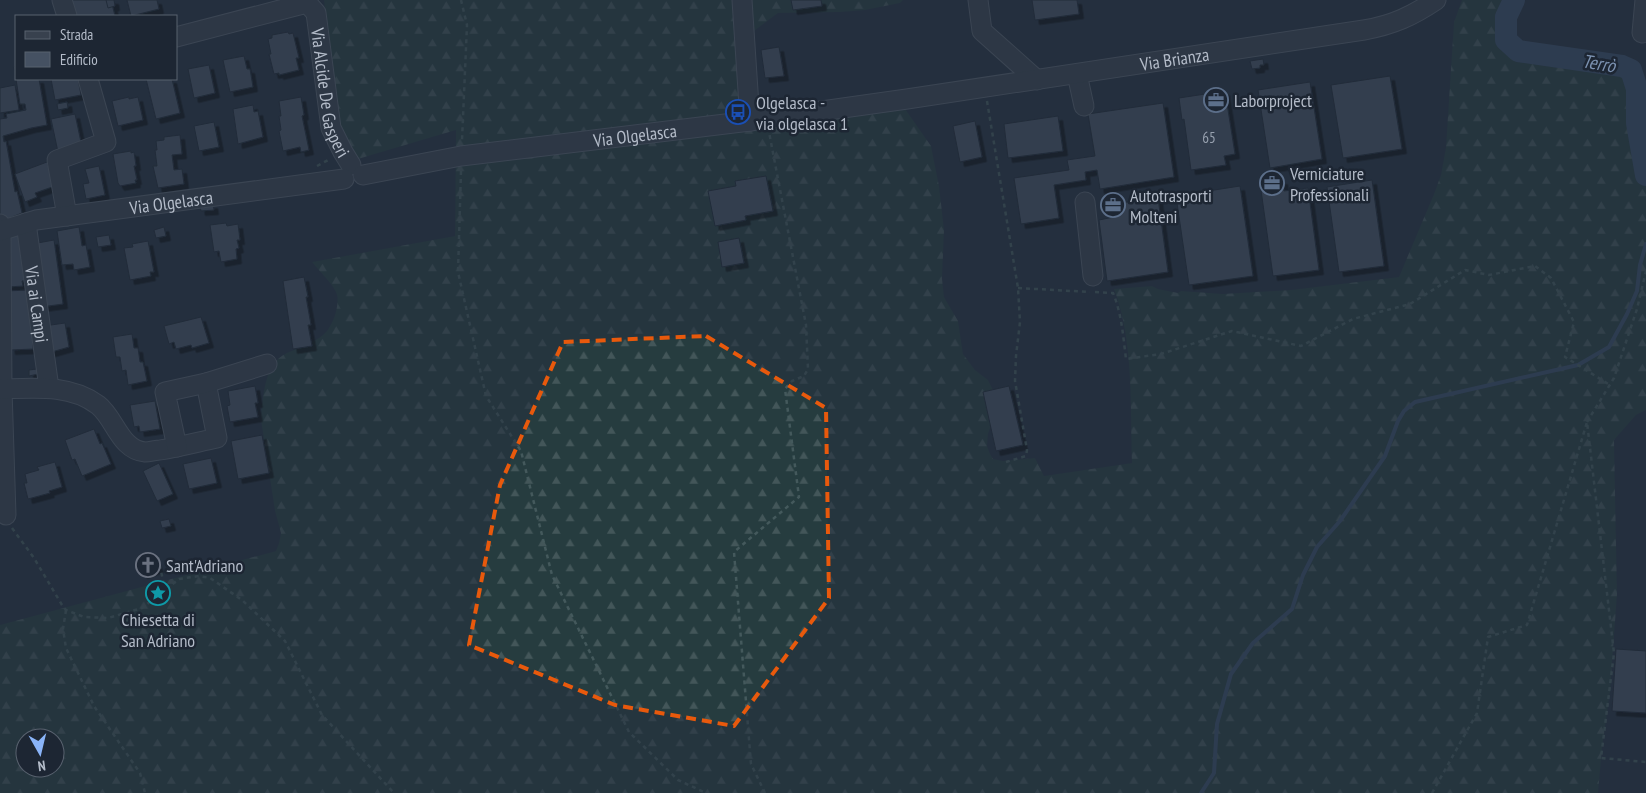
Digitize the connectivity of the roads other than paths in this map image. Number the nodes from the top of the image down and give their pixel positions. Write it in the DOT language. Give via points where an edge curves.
graph roads {
  1 [pos="62,0"];
  2 [pos="742,0"];
  3 [pos="978,0"];
  4 [pos="1436,0"];
  5 [pos="1645,0"];
  6 [pos="68,15"];
  7 [pos="1642,33"];
  8 [pos="178,36"];
  9 [pos="1077,74"];
  10 [pos="88,80"];
  11 [pos="1037,80"];
  12 [pos="907,99"];
  13 [pos="1084,106"];
  14 [pos="758,120"];
  15 [pos="353,173"];
  16 [pos="1086,202"];
  17 [pos="67,216"];
  18 [pos="26,223"];
  19 [pos="0,229"];
  20 [pos="0,266"];
  21 [pos="1093,276"];
  22 [pos="267,364"];
  23 [pos="206,383"];
  24 [pos="50,388"];
  25 [pos="2,389"];
  26 [pos="2,424"];
  27 [pos="176,447"];
  28 [pos="6,515"];
  1 -- 6 [label="street"];
  2 -- 14 [label="street"];
  3 -- 11 [label="street" via="982,31"];
  4 -- 9 [label="street, Via Brianza" via="1385,26"];
  5 -- 7 [label="street"];
  8 -- 15 [label="street, Via Alcide De Gasperi" via="309,5 316,13 331,128"];
  9 -- 11 [label="street, Via Brianza"];
  9 -- 13 [label="street"];
  10 -- 17 [label="street" via="106,142 57,160"];
  11 -- 12 [label="street, Via Brianza"];
  12 -- 14 [label="street, Via Olgelasca"];
  14 -- 15 [label="street, Via Olgelasca" via="461,156"];
  15 -- 17 [label="street, Via Olgelasca"];
  16 -- 21 [label="street"];
  17 -- 18 [label="street, Via Olgelasca"];
  18 -- 19 [label="street, Via Olgelasca"];
  18 -- 24 [label="street, Via ai Campi"];
  19 -- 20 [label="street"];
  20 -- 25 [label="street"];
  22 -- 23 [label="street"];
  23 -- 27 [label="street" via="217,438"];
  23 -- 27 [label="street" via="165,392"];
  24 -- 25 [label="street"];
  24 -- 27 [label="street" via="80,394 99,406 133,448 145,452"];
  25 -- 26 [label="street"];
  26 -- 28 [label="street"];
}
